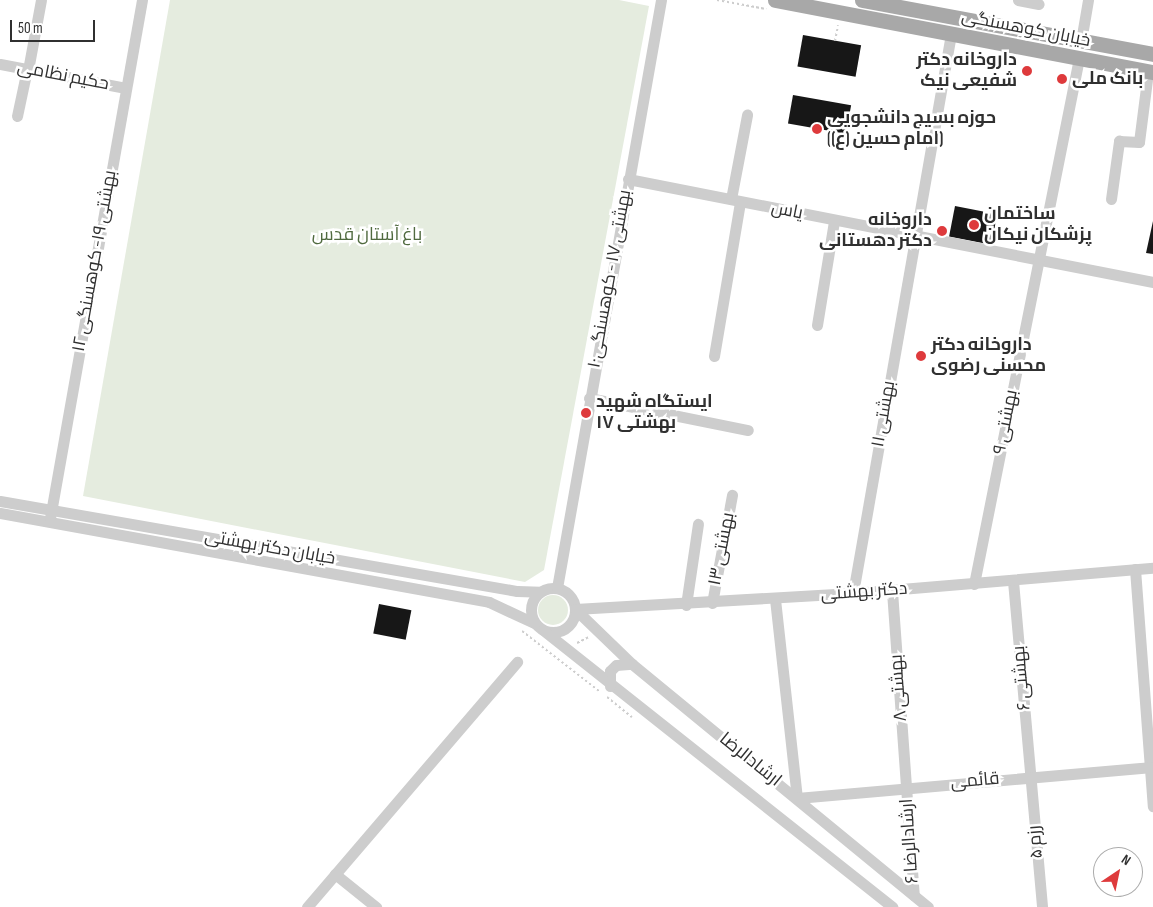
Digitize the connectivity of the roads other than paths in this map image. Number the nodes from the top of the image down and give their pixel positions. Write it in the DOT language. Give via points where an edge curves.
graph roads {
  1 [pos="41,0"];
  2 [pos="142,0"];
  3 [pos="660,0"];
  4 [pos="774,0"];
  5 [pos="862,0"];
  6 [pos="1018,0"];
  7 [pos="1088,0"];
  8 [pos="896,3"];
  9 [pos="1039,4"];
  10 [pos="951,34"];
  11 [pos="1081,41"];
  12 [pos="1153,54"];
  13 [pos="1079,58"];
  14 [pos="0,64"];
  15 [pos="28,70"];
  16 [pos="1151,72"];
  17 [pos="126,88"];
  18 [pos="747,115"];
  19 [pos="17,116"];
  20 [pos="628,179"];
  21 [pos="1111,199"];
  22 [pos="735,201"];
  23 [pos="834,221"];
  24 [pos="916,236"];
  25 [pos="1039,260"];
  26 [pos="1153,282"];
  27 [pos="817,325"];
  28 [pos="714,356"];
  29 [pos="589,398"];
  30 [pos="748,430"];
  31 [pos="732,495"];
  32 [pos="0,501"];
  33 [pos="0,513"];
  34 [pos="50,516"];
  35 [pos="698,524"];
  36 [pos="1153,568"];
  37 [pos="1135,569"];
  38 [pos="1013,581"];
  39 [pos="974,584"];
  40 [pos="557,588"];
  41 [pos="892,591"];
  42 [pos="540,592"];
  43 [pos="853,593"];
  44 [pos="775,599"];
  45 [pos="712,603"];
  46 [pos="686,605"];
  47 [pos="575,609"];
  48 [pos="538,627"];
  49 [pos="517,662"];
  50 [pos="632,664"];
  51 [pos="610,686"];
  52 [pos="1152,767"];
  53 [pos="1030,776"];
  54 [pos="906,786"];
  55 [pos="797,798"];
  56 [pos="1153,806"];
  57 [pos="335,874"];
  58 [pos="914,895"];
  59 [pos="307,907"];
  60 [pos="376,907"];
  61 [pos="892,907"];
  62 [pos="928,907"];
  63 [pos="1042,907"];
  1 -- 15 [label="street"];
  2 -- 17 [label="street, بهشتی ۱۹- کوهسنگی ۱۲"];
  3 -- 20 [label="street, بهشتی ۱۷ - کوهسنگی۱۰"];
  4 -- 10 [label="main road, خیابان کوهسنگی"];
  5 -- 8 [label="main road, خیابان کوهسنگی"];
  6 -- 9 [label="street"];
  7 -- 11 [label="street"];
  8 -- 11 [label="main road, خیابان کوهسنگی"];
  10 -- 13 [label="main road, خیابان کوهسنگی"];
  10 -- 24 [label="street, بهشتی ۱۱"];
  11 -- 12 [label="main road, خیابان کوهسنگی"];
  13 -- 16 [label="main road, خیابان کوهسنگی"];
  13 -- 25 [label="street, بهشتی ۹"];
  14 -- 15 [label="street, حکیم نظامی"];
  15 -- 17 [label="street, حکیم نظامی"];
  15 -- 19 [label="street"];
  16 -- 21 [label="street" via="1139,142 1119,141"];
  17 -- 34 [label="street, بهشتی ۱۹- کوهسنگی ۱۲"];
  18 -- 22 [label="street"];
  20 -- 22 [label="street, یاس"];
  20 -- 29 [label="street, بهشتی ۱۷ - کوهسنگی۱۰"];
  22 -- 23 [label="street, یاس"];
  22 -- 28 [label="street"];
  23 -- 24 [label="street, یاس"];
  23 -- 27 [label="street"];
  24 -- 25 [label="street, یاس"];
  24 -- 43 [label="street, بهشتی ۱۱"];
  25 -- 26 [label="street, یاس"];
  25 -- 39 [label="street, بهشتی ۹"];
  29 -- 30 [label="street"];
  29 -- 40 [label="street, بهشتی ۱۷ - کوهسنگی۱۰"];
  31 -- 45 [label="street, بهشتی ۱۳"];
  32 -- 34 [label="street, خیابان دکتر بهشتی"];
  33 -- 34 [label="street, خیابان دکتر بهشتی"];
  34 -- 42 [label="street, خیابان دکتر بهشتی" via="517,592"];
  34 -- 48 [label="street, خیابان دکتر بهشتی" via="489,602"];
  35 -- 46 [label="street"];
  36 -- 37 [label="street, دکتر بهشتی"];
  37 -- 38 [label="street, دکتر بهشتی"];
  37 -- 52 [label="street"];
  38 -- 39 [label="street, دکتر بهشتی"];
  38 -- 53 [label="street, بهشتی ۶"];
  39 -- 41 [label="street, دکتر بهشتی"];
  40 -- 42 [label="street"];
  40 -- 47 [label="street" via="567,594"];
  41 -- 43 [label="street, دکتر بهشتی"];
  41 -- 54 [label="street, بهشتی ۸"];
  42 -- 48 [label="street" via="531,606"];
  43 -- 44 [label="street, دکتر بهشتی"];
  44 -- 45 [label="street, دکتر بهشتی"];
  44 -- 55 [label="street"];
  45 -- 46 [label="street, دکتر بهشتی"];
  46 -- 47 [label="street, دکتر بهشتی"];
  47 -- 48 [label="street" via="573,620 565,629 554,633"];
  47 -- 50 [label="street, ارشادالرضا"];
  48 -- 51 [label="street, ارشادالرضا"];
  49 -- 57 [label="street"];
  50 -- 51 [label="street" via="616,665 610,670"];
  50 -- 55 [label="street, ارشادالرضا"];
  51 -- 61 [label="street, ارشادالرضا"];
  52 -- 53 [label="street, قائمی"];
  52 -- 56 [label="street"];
  53 -- 54 [label="street, قائمی"];
  53 -- 63 [label="street, رزم ۵"];
  54 -- 55 [label="street, قائمی"];
  54 -- 58 [label="street, ارشادالرضا ۶"];
  55 -- 58 [label="street, ارشادالرضا"];
  57 -- 59 [label="street"];
  57 -- 60 [label="street"];
  58 -- 62 [label="street, ارشادالرضا"];
}
